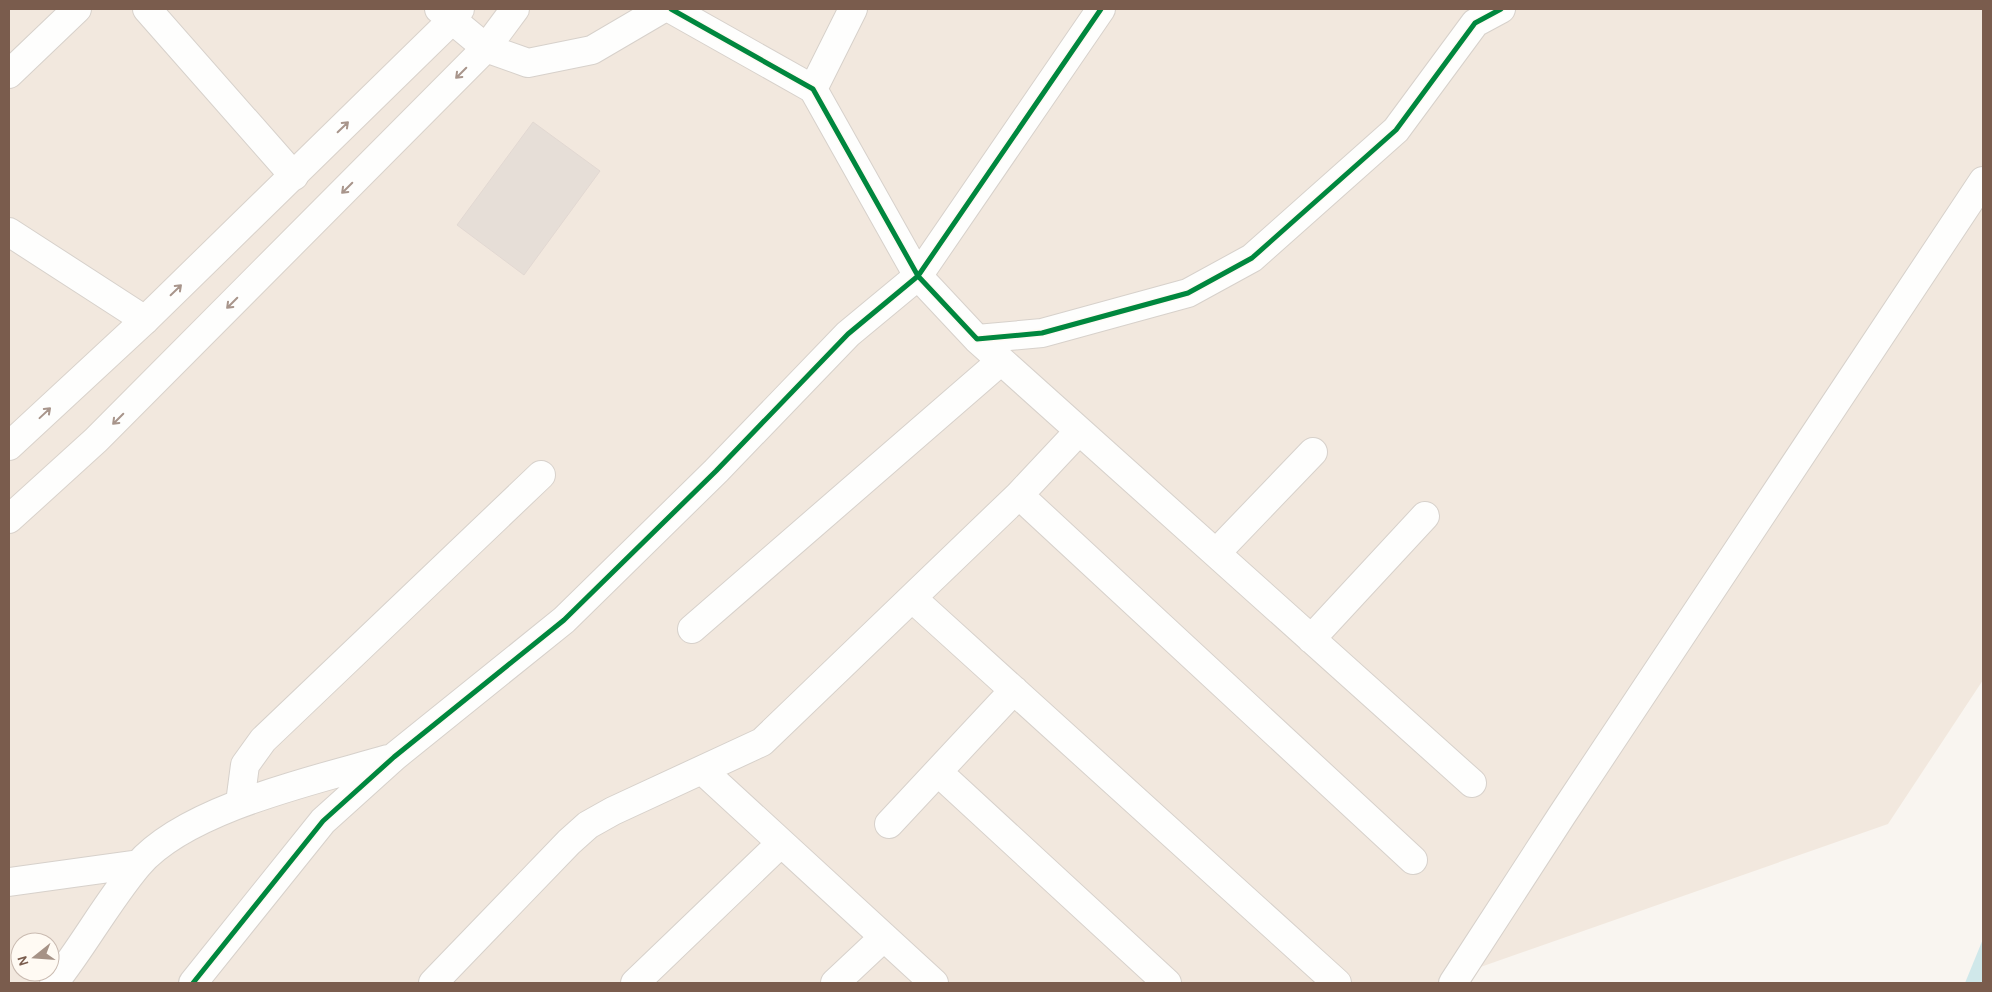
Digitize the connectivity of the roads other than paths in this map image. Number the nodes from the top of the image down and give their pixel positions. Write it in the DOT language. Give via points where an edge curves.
graph roads {
  1 [pos="77,9"];
  2 [pos="147,9"];
  3 [pos="515,9"];
  4 [pos="662,9"];
  5 [pos="670,9"];
  6 [pos="853,9"];
  7 [pos="1101,9"];
  8 [pos="1501,9"];
  9 [pos="450,13"];
  10 [pos="486,48"];
  11 [pos="9,74"];
  12 [pos="813,88"];
  13 [pos="294,176"];
  14 [pos="1983,181"];
  15 [pos="9,232"];
  16 [pos="918,276"];
  17 [pos="145,320"];
  18 [pos="977,339"];
  19 [pos="1001,361"];
  20 [pos="1079,430"];
  21 [pos="9,446"];
  22 [pos="1312,452"];
  23 [pos="541,476"];
  24 [pos="1019,495"];
  25 [pos="1425,516"];
  26 [pos="9,519"];
  27 [pos="1216,553"];
  28 [pos="912,598"];
  29 [pos="692,629"];
  30 [pos="1311,639"];
  31 [pos="1014,690"];
  32 [pos="394,757"];
  33 [pos="702,770"];
  34 [pos="938,772"];
  35 [pos="1472,783"];
  36 [pos="240,803"];
  37 [pos="890,824"];
  38 [pos="781,842"];
  39 [pos="1413,860"];
  40 [pos="139,864"];
  41 [pos="9,882"];
  42 [pos="884,937"];
  43 [pos="54,983"];
  44 [pos="193,983"];
  45 [pos="433,983"];
  46 [pos="635,983"];
  47 [pos="835,983"];
  48 [pos="934,983"];
  49 [pos="1167,983"];
  50 [pos="1336,983"];
  51 [pos="1453,983"];
  1 -- 11 [label="street"];
  2 -- 13 [label="street"];
  3 -- 10 [label="street"];
  4 -- 10 [label="street" via="592,50 528,63"];
  5 -- 12 [label="street"];
  6 -- 12 [label="street"];
  7 -- 16 [label="street"];
  8 -- 18 [label="street" via="1476,23 1396,130 1252,258 1188,293 1042,333"];
  9 -- 10 [label="street"];
  13 -- 9 [label="street, one-way"];
  10 -- 26 [label="street, one-way" via="96,440"];
  12 -- 16 [label="street"];
  17 -- 13 [label="street, one-way"];
  14 -- 51 [label="street"];
  15 -- 17 [label="street"];
  16 -- 18 [label="street"];
  16 -- 32 [label="street" via="848,334 716,471 564,620"];
  21 -- 17 [label="street, one-way"];
  18 -- 19 [label="street"];
  19 -- 20 [label="street"];
  19 -- 29 [label="street"];
  20 -- 24 [label="street"];
  20 -- 27 [label="street"];
  22 -- 27 [label="street"];
  23 -- 36 [label="street" via="263,740 245,765"];
  24 -- 28 [label="street"];
  24 -- 39 [label="street"];
  25 -- 30 [label="street"];
  27 -- 30 [label="street"];
  28 -- 31 [label="street"];
  28 -- 33 [label="street" via="762,742"];
  30 -- 35 [label="street"];
  31 -- 34 [label="street"];
  31 -- 50 [label="street"];
  32 -- 36 [label="street"];
  32 -- 44 [label="street" via="323,821"];
  33 -- 38 [label="street"];
  33 -- 45 [label="street" via="588,825"];
  34 -- 37 [label="street"];
  34 -- 49 [label="street"];
  36 -- 40 [label="street" via="172,836"];
  38 -- 42 [label="street"];
  38 -- 46 [label="street"];
  40 -- 41 [label="street"];
  40 -- 43 [label="street"];
  42 -- 47 [label="street"];
  42 -- 48 [label="street"];
}
